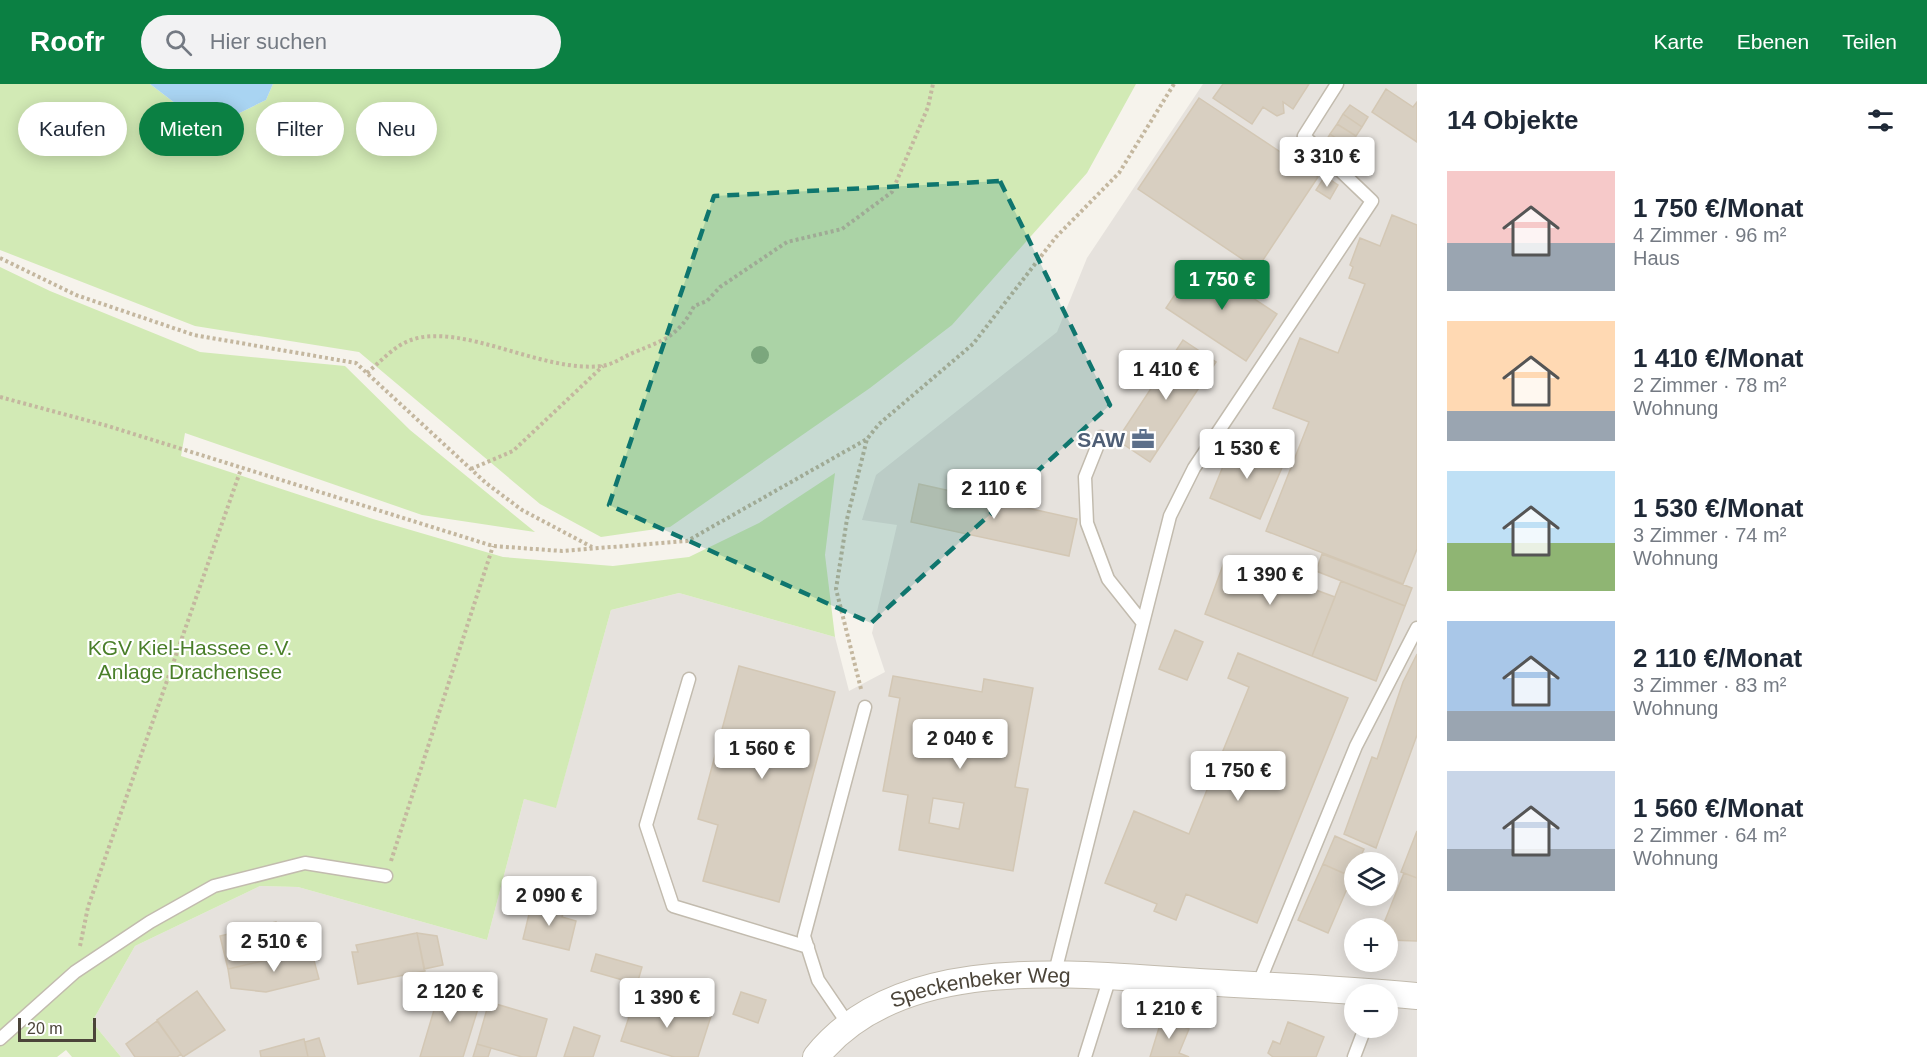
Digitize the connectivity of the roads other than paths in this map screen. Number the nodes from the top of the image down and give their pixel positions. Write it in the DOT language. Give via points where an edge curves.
graph roads {
  1 [pos="1337,84"];
  2 [pos="1101,437"];
  3 [pos="1143,623"];
  4 [pos="1417,628"];
  5 [pos="689,679"];
  6 [pos="865,707"];
  7 [pos="387,876"];
  8 [pos="808,947"];
  9 [pos="1054,976"];
  10 [pos="1110,977"];
  11 [pos="1258,985"];
  12 [pos="1344,991"];
  13 [pos="1398,995"];
  14 [pos="1417,996"];
  15 [pos="848,1024"];
  16 [pos="1361,1038"];
  17 [pos="0,1039"];
  18 [pos="816,1057"];
  19 [pos="1085,1057"];
  20 [pos="1354,1057"];
  1 -- 3 [label="lane" via="1304,136 1372,201 1194,468 1170,516"];
  2 -- 3 [label="lane" via="1085,477 1087,523 1108,579"];
  3 -- 9 [label="lane"];
  4 -- 11 [label="lane" via="1356,747"];
  5 -- 8 [label="lane" via="646,825 673,906"];
  6 -- 8 [label="lane" via="804,936"];
  7 -- 17 [label="lane" via="305,863 214,886 150,922 75,972"];
  8 -- 15 [label="lane" via="818,980"];
  9 -- 10 [label="street, Speckenbeker Weg"];
  9 -- 15 [label="street, Speckenbeker Weg" via="968,979 890,1001"];
  10 -- 11 [label="street, Speckenbeker Weg"];
  10 -- 19 [label="lane"];
  11 -- 12 [label="street, Speckenbeker Weg"];
  13 -- 14 [label="street, Speckenbeker Weg"];
  15 -- 18 [label="street, Speckenbeker Weg"];
  16 -- 20 [label="lane"];
}
